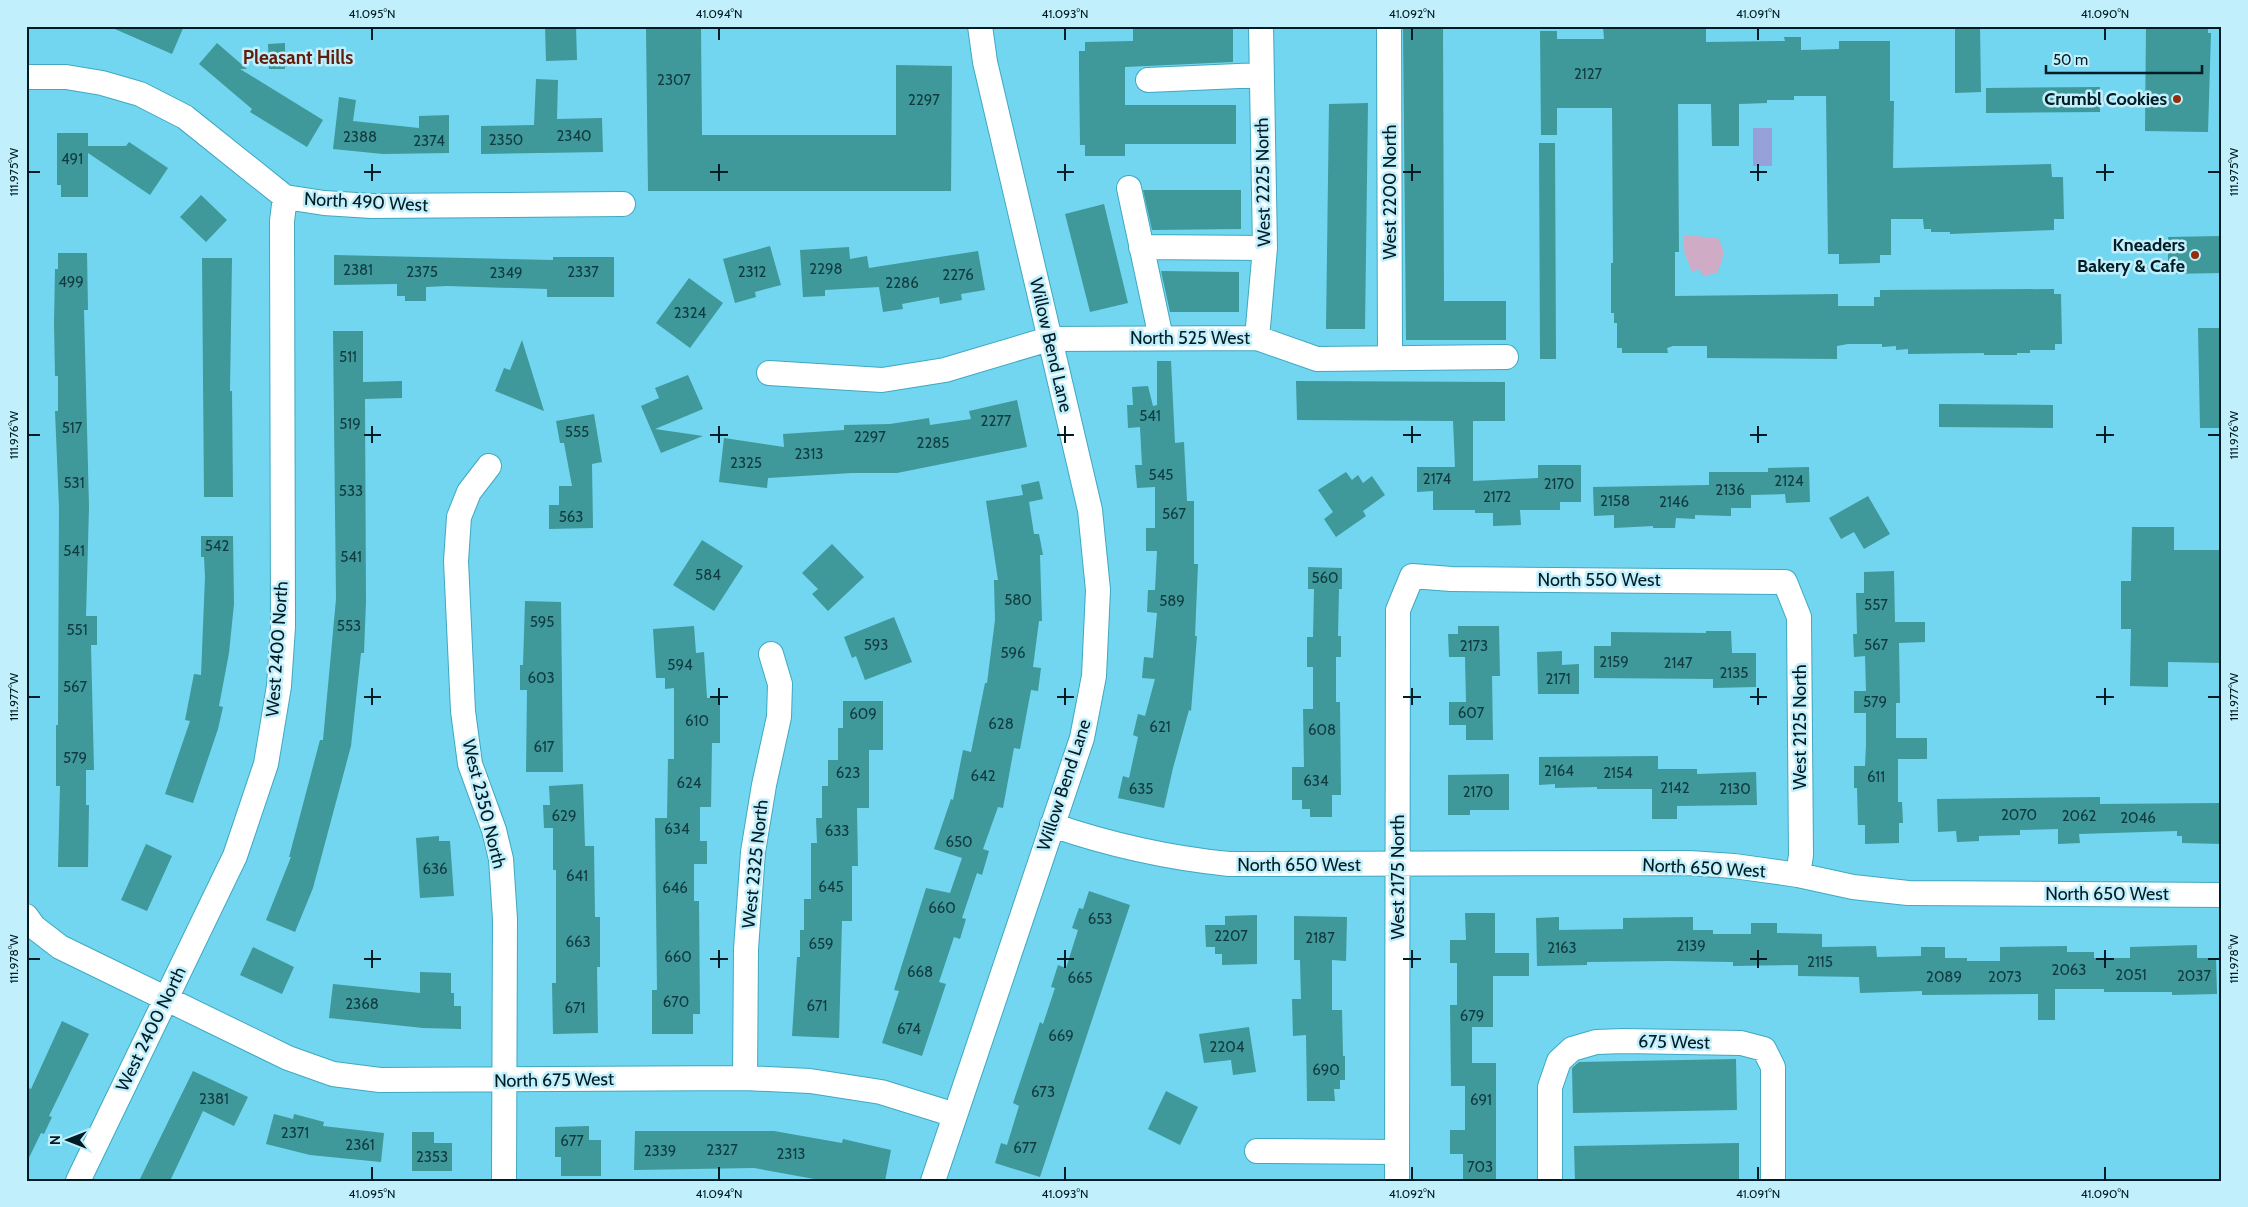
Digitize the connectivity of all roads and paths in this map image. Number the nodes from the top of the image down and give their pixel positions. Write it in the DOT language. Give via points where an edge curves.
graph roads {
  1 [pos="980,26"];
  2 [pos="1261,26"];
  3 [pos="1389,26"];
  4 [pos="1262,76"];
  5 [pos="26,77"];
  6 [pos="1148,80"];
  7 [pos="1129,188"];
  8 [pos="285,197"];
  9 [pos="623,204"];
  10 [pos="1141,247"];
  11 [pos="1265,248"];
  12 [pos="1161,338"];
  13 [pos="1257,338"];
  14 [pos="1050,339"];
  15 [pos="1390,358"];
  16 [pos="1506,358"];
  17 [pos="770,373"];
  18 [pos="488,466"];
  19 [pos="1412,576"];
  20 [pos="1785,582"];
  21 [pos="771,654"];
  22 [pos="1052,825"];
  23 [pos="1399,866"];
  24 [pos="1798,875"];
  25 [pos="2222,895"];
  26 [pos="26,916"];
  27 [pos="166,998"];
  28 [pos="745,1078"];
  29 [pos="505,1081"];
  30 [pos="955,1115"];
  31 [pos="1257,1151"];
  32 [pos="1397,1152"];
  33 [pos="78,1181"];
  34 [pos="504,1181"];
  35 [pos="933,1181"];
  36 [pos="1397,1181"];
  37 [pos="1550,1181"];
  38 [pos="1772,1181"];
  1 -- 14 [label="street, Willow Bend Lane" via="985,62"];
  2 -- 4 [label="street, West 2225 North"];
  3 -- 15 [label="street, West 2200 North"];
  4 -- 6 [label="street"];
  4 -- 11 [label="street, West 2225 North"];
  5 -- 8 [label="street, North 490 West" via="66,77 102,82 140,94 185,117"];
  7 -- 10 [label="street"];
  8 -- 9 [label="street, North 490 West" via="372,206"];
  8 -- 27 [label="street, West 2400 North" via="282,221 283,627 278,686 266,764 234,856"];
  10 -- 11 [label="street"];
  10 -- 12 [label="street"];
  11 -- 13 [label="street, West 2225 North"];
  12 -- 13 [label="street, North 525 West"];
  12 -- 14 [label="street, North 525 West"];
  13 -- 15 [label="street, North 525 West" via="1317,359"];
  14 -- 17 [label="street, North 525 West" via="945,370 882,380"];
  14 -- 22 [label="street, Willow Bend Lane" via="1090,510 1098,590 1094,676 1088,711"];
  15 -- 16 [label="street, North 525 West"];
  18 -- 29 [label="street, West 2350 North" via="470,492 459,517 456,561 463,711 470,764 501,859 505,919"];
  19 -- 20 [label="street, North 550 West"];
  19 -- 23 [label="street, West 2175 North" via="1398,610"];
  20 -- 24 [label="street, West 2125 North" via="1799,617 1801,855"];
  21 -- 28 [label="street, West 2325 North" via="780,684 778,717 753,852 746,949"];
  22 -- 23 [label="street, North 650 West" via="1185,860 1229,864"];
  22 -- 30 [label="street, Willow Bend Lane"];
  23 -- 24 [label="street, North 650 West" via="1689,863"];
  23 -- 32 [label="street, West 2175 North"];
  24 -- 25 [label="street, North 650 West" via="1853,887 1908,893"];
  26 -- 27 [label="street, North 675 West" via="34,927 60,947"];
  27 -- 29 [label="street, North 675 West" via="288,1058 333,1074 380,1080"];
  27 -- 33 [label="street, West 2400 North"];
  28 -- 29 [label="street, North 675 West"];
  28 -- 30 [label="street, North 675 West" via="810,1081 881,1092"];
  29 -- 34 [label="street, West 2350 North"];
  30 -- 35 [label="street, Willow Bend Lane"];
  31 -- 32 [label="street"];
  32 -- 36 [label="street, West 2175 North"];
  37 -- 38 [label="street, 675 West" via="1550,1087 1559,1061 1566,1054 1596,1042 1741,1043 1764,1049 1773,1066"];
}
